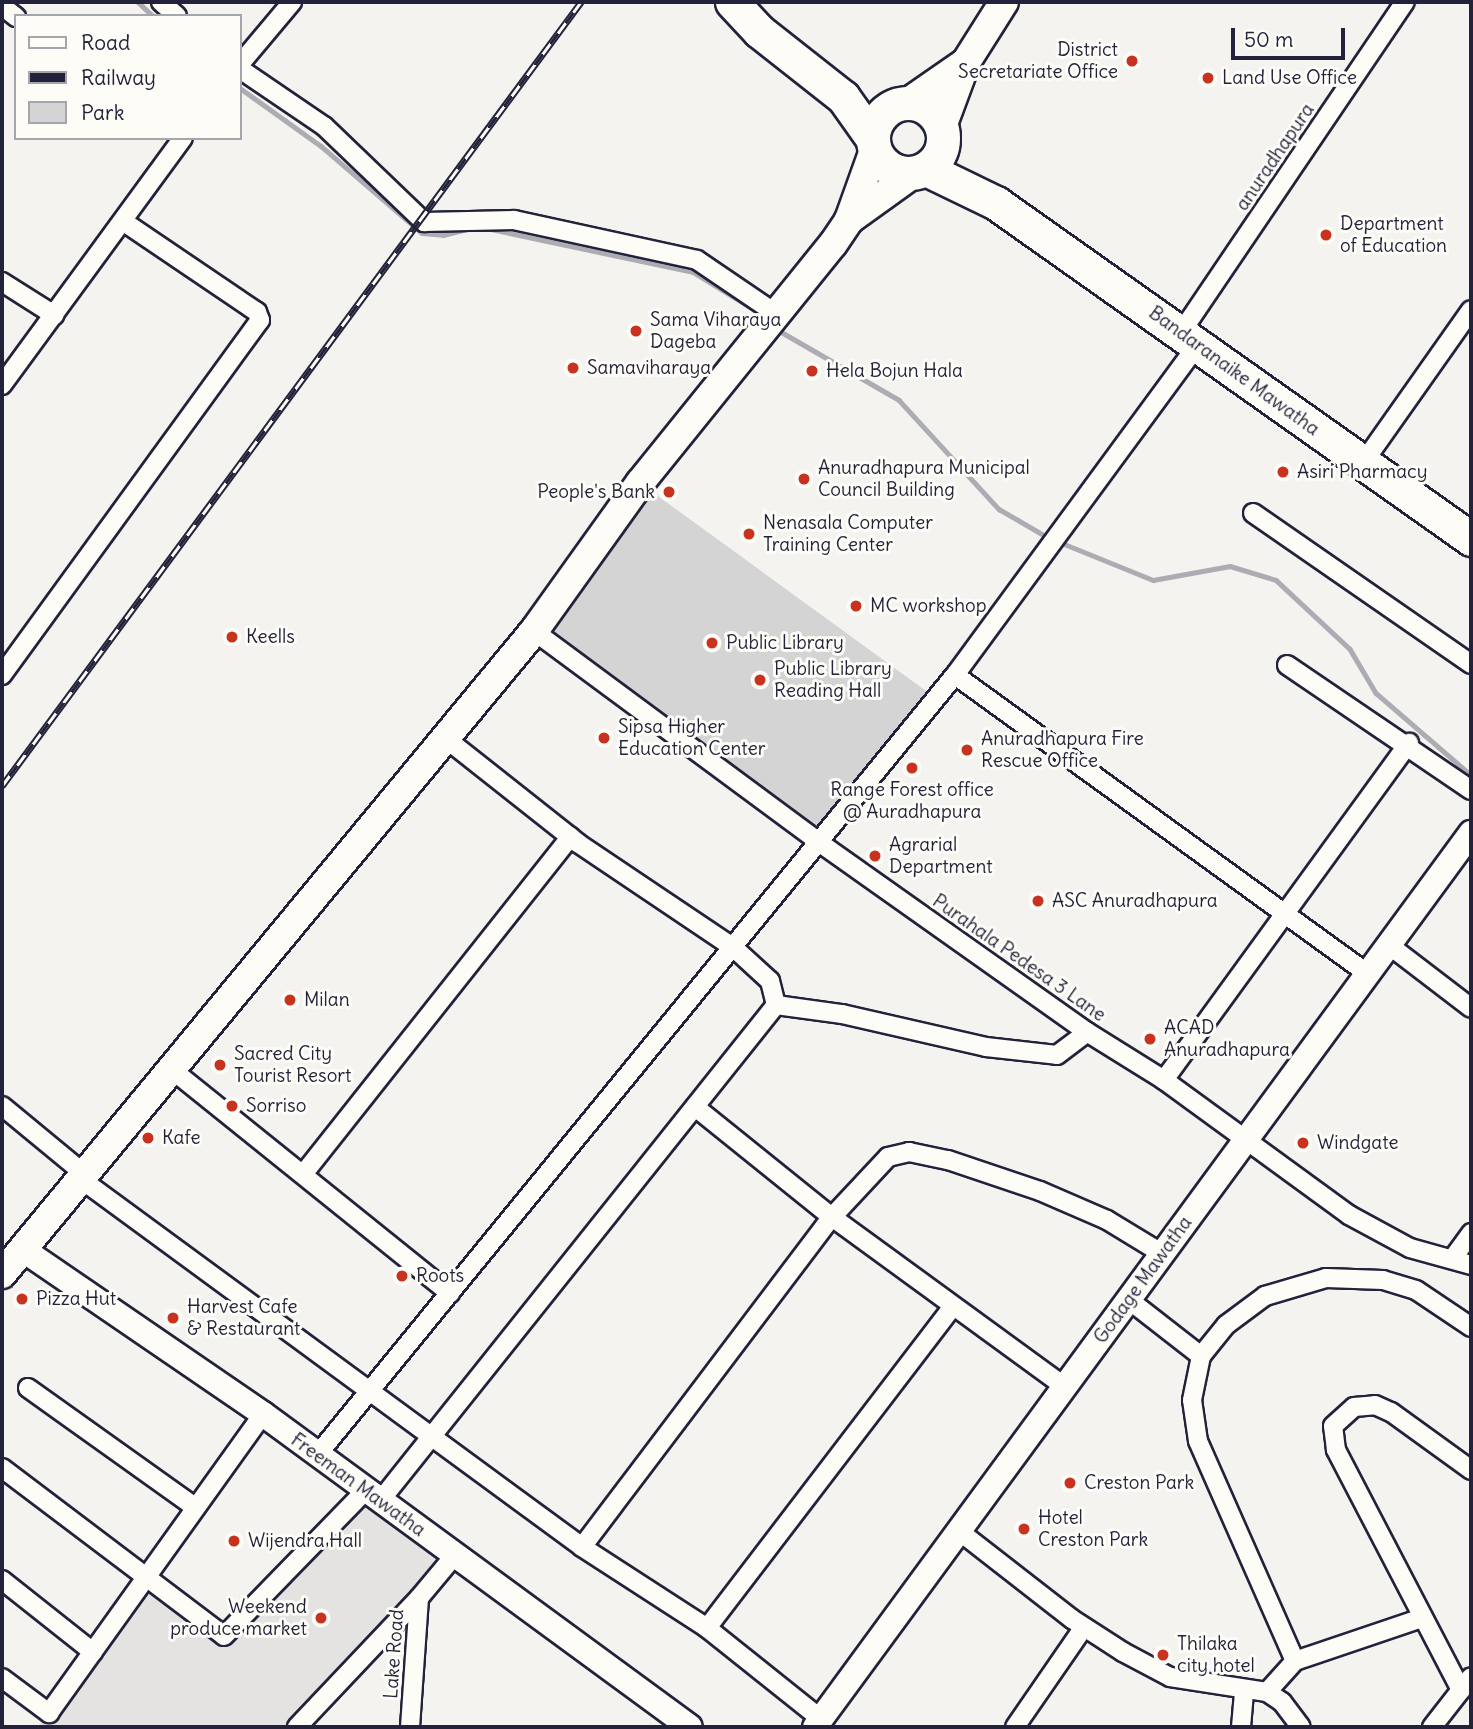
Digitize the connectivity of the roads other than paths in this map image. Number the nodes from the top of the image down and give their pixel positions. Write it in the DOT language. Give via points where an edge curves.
graph roads {
  1 [pos="161,2"];
  2 [pos="292,2"];
  3 [pos="732,2"];
  4 [pos="1004,2"];
  5 [pos="1405,2"];
  6 [pos="175,14"];
  7 [pos="966,62"];
  8 [pos="242,64"];
  9 [pos="242,67"];
  10 [pos="843,97"];
  11 [pos="899,104"];
  12 [pos="943,132"];
  13 [pos="178,140"];
  14 [pos="873,144"];
  15 [pos="919,172"];
  16 [pos="996,203"];
  17 [pos="849,220"];
  18 [pos="124,222"];
  19 [pos="2,282"];
  20 [pos="1471,310"];
  21 [pos="54,315"];
  22 [pos="778,315"];
  23 [pos="1189,340"];
  24 [pos="2,386"];
  25 [pos="1363,463"];
  26 [pos="1253,513"];
  27 [pos="1471,539"];
  28 [pos="534,631"];
  29 [pos="1471,664"];
  30 [pos="1287,665"];
  31 [pos="2,675"];
  32 [pos="955,676"];
  33 [pos="445,738"];
  34 [pos="1409,743"];
  35 [pos="1471,790"];
  36 [pos="1471,833"];
  37 [pos="570,837"];
  38 [pos="820,843"];
  39 [pos="1286,915"];
  40 [pos="1389,945"];
  41 [pos="734,948"];
  42 [pos="1368,974"];
  43 [pos="776,1005"];
  44 [pos="1471,1008"];
  45 [pos="1087,1032"];
  46 [pos="171,1069"];
  47 [pos="1164,1080"];
  48 [pos="2,1105"];
  49 [pos="695,1107"];
  50 [pos="1247,1139"];
  51 [pos="304,1173"];
  52 [pos="80,1175"];
  53 [pos="832,1217"];
  54 [pos="1471,1233"];
  55 [pos="22,1249"];
  56 [pos="1163,1254"];
  57 [pos="1453,1258"];
  58 [pos="1471,1265"];
  59 [pos="2,1275"];
  60 [pos="450,1293"];
  61 [pos="1129,1300"];
  62 [pos="952,1307"];
  63 [pos="1471,1327"];
  64 [pos="1201,1356"];
  65 [pos="1065,1387"];
  66 [pos="28,1388"];
  67 [pos="369,1392"];
  68 [pos="263,1414"];
  69 [pos="431,1436"];
  70 [pos="318,1454"];
  71 [pos="2,1468"];
  72 [pos="1471,1470"];
  73 [pos="373,1495"];
  74 [pos="196,1508"];
  75 [pos="959,1531"];
  76 [pos="582,1547"];
  77 [pos="454,1555"];
  78 [pos="147,1577"];
  79 [pos="2,1580"];
  80 [pos="419,1598"];
  81 [pos="1422,1618"];
  82 [pos="1084,1627"];
  83 [pos="706,1628"];
  84 [pos="93,1652"];
  85 [pos="1295,1661"];
  86 [pos="2,1678"];
  87 [pos="1466,1683"];
  88 [pos="1244,1690"];
  89 [pos="1267,1692"];
  90 [pos="50,1713"];
  91 [pos="818,1723"];
  92 [pos="38,1727"];
  93 [pos="297,1727"];
  94 [pos="410,1727"];
  95 [pos="690,1727"];
  96 [pos="1015,1727"];
  97 [pos="1241,1727"];
  98 [pos="1301,1727"];
  99 [pos="1433,1727"];
  1 -- 6 [label="street"];
  2 -- 8 [label="street"];
  3 -- 10 [label="highway" via="767,38"];
  4 -- 7 [label="main road"];
  5 -- 23 [label="street, anuradhapura"];
  7 -- 11 [label="main road"];
  7 -- 12 [label="main road"];
  9 -- 22 [label="street" via="324,126 424,222 514,220 696,260"];
  10 -- 11 [label="highway"];
  10 -- 14 [label="highway"];
  11 -- 12 [label="highway" via="926,110"];
  11 -- 14 [label="highway" via="877,120"];
  12 -- 15 [label="highway" via="938,156"];
  12 -- 16 [label="highway, Bandaranaike Mawatha"];
  13 -- 18 [label="street"];
  14 -- 15 [label="highway" via="891,168"];
  14 -- 17 [label="main road"];
  15 -- 16 [label="highway, Bandaranaike Mawatha"];
  15 -- 17 [label="main road"];
  16 -- 23 [label="highway, Bandaranaike Mawatha"];
  17 -- 22 [label="main road"];
  18 -- 21 [label="street"];
  18 -- 31 [label="street" via="257,312 260,320"];
  19 -- 21 [label="street"];
  20 -- 25 [label="street"];
  21 -- 24 [label="street"];
  22 -- 28 [label="main road" via="640,483"];
  23 -- 25 [label="highway, Bandaranaike Mawatha"];
  23 -- 32 [label="street, anuradhapura" via="1068,525"];
  25 -- 27 [label="highway, Bandaranaike Mawatha"];
  26 -- 29 [label="street"];
  28 -- 33 [label="main road"];
  28 -- 38 [label="street, Purahala Pedesa 3 Lane"];
  30 -- 34 [label="street"];
  32 -- 38 [label="street, anuradhapura"];
  32 -- 39 [label="street"];
  33 -- 37 [label="street"];
  33 -- 46 [label="main road"];
  34 -- 35 [label="street"];
  34 -- 39 [label="street"];
  36 -- 40 [label="street, Godage Mawatha"];
  37 -- 41 [label="street"];
  37 -- 51 [label="street"];
  38 -- 41 [label="street, anuradhapura"];
  38 -- 45 [label="street, Purahala Pedesa 3 Lane"];
  39 -- 42 [label="street"];
  39 -- 47 [label="street"];
  40 -- 42 [label="street, Godage Mawatha"];
  40 -- 44 [label="street"];
  41 -- 43 [label="street" via="770,981"];
  41 -- 60 [label="street, anuradhapura"];
  42 -- 50 [label="street, Godage Mawatha"];
  43 -- 45 [label="street" via="842,1014 986,1047 1057,1055"];
  43 -- 49 [label="street"];
  45 -- 47 [label="street, Purahala Pedesa 3 Lane"];
  46 -- 51 [label="street"];
  46 -- 52 [label="main road"];
  47 -- 50 [label="street, Purahala Pedesa 3 Lane"];
  48 -- 52 [label="street"];
  49 -- 53 [label="street"];
  49 -- 69 [label="street"];
  50 -- 56 [label="street, Godage Mawatha"];
  50 -- 57 [label="street, Purahala Pedesa 3 Lane" via="1349,1215 1410,1248"];
  51 -- 60 [label="street"];
  52 -- 55 [label="main road"];
  52 -- 67 [label="street"];
  53 -- 56 [label="street" via="888,1157 909,1152 1040,1191 1107,1220"];
  53 -- 62 [label="street"];
  53 -- 76 [label="street"];
  54 -- 57 [label="street"];
  55 -- 59 [label="main road"];
  55 -- 68 [label="street, Freeman Mawatha"];
  56 -- 61 [label="street, Godage Mawatha"];
  57 -- 58 [label="street, Purahala Pedesa 3 Lane"];
  60 -- 67 [label="street, anuradhapura"];
  61 -- 64 [label="street"];
  61 -- 65 [label="street, Godage Mawatha"];
  62 -- 65 [label="street"];
  62 -- 83 [label="street"];
  63 -- 64 [label="street" via="1416,1290 1383,1280 1326,1278 1265,1296 1226,1325"];
  64 -- 85 [label="street" via="1192,1400 1198,1441"];
  65 -- 75 [label="street, Godage Mawatha"];
  66 -- 74 [label="street"];
  67 -- 69 [label="street"];
  67 -- 70 [label="street, anuradhapura"];
  68 -- 70 [label="street, Freeman Mawatha"];
  68 -- 74 [label="street"];
  69 -- 73 [label="street"];
  69 -- 76 [label="street"];
  70 -- 73 [label="street, Freeman Mawatha"];
  71 -- 78 [label="street"];
  72 -- 81 [label="street" via="1375,1405 1344,1412 1333,1426 1336,1450"];
  73 -- 77 [label="street, Freeman Mawatha"];
  73 -- 78 [label="street" via="223,1636"];
  74 -- 78 [label="street"];
  75 -- 82 [label="street"];
  75 -- 91 [label="street, Godage Mawatha"];
  76 -- 83 [label="street"];
  77 -- 80 [label="street, Lake Road"];
  77 -- 95 [label="street, Freeman Mawatha"];
  78 -- 84 [label="street"];
  79 -- 84 [label="street"];
  80 -- 93 [label="street"];
  80 -- 94 [label="street, Lake Road"];
  81 -- 85 [label="street"];
  81 -- 87 [label="street"];
  82 -- 88 [label="street" via="1170,1677"];
  82 -- 96 [label="street"];
  83 -- 91 [label="street"];
  84 -- 90 [label="street"];
  85 -- 89 [label="street"];
  86 -- 90 [label="street"];
  87 -- 99 [label="street"];
  88 -- 89 [label="street"];
  88 -- 97 [label="street"];
  89 -- 98 [label="street" via="1282,1702"];
  90 -- 92 [label="street"];
}
